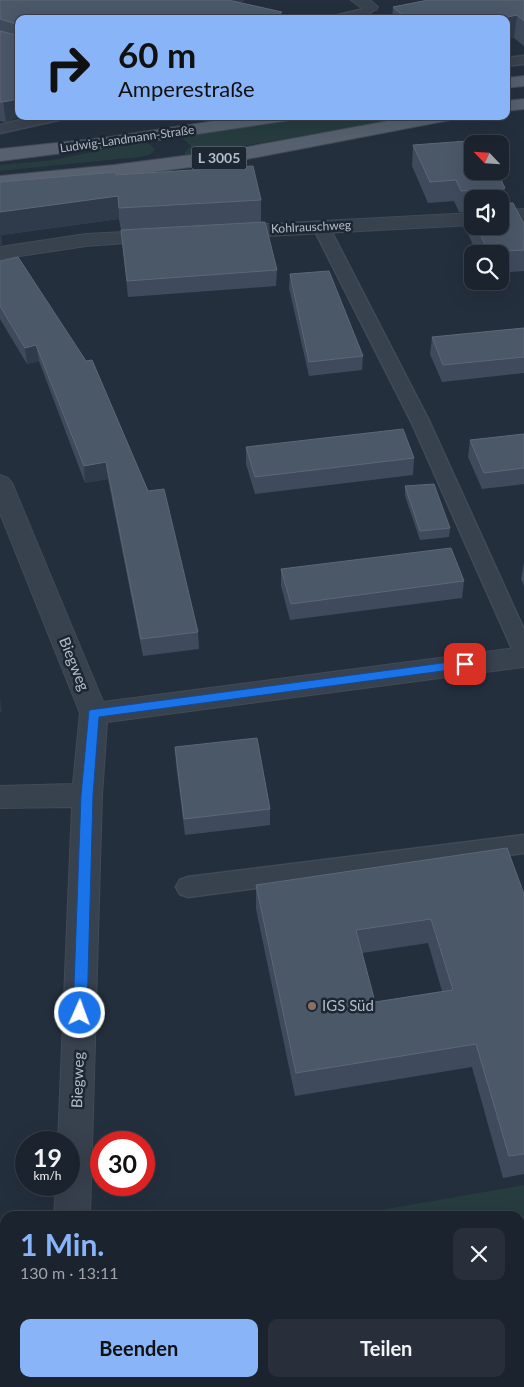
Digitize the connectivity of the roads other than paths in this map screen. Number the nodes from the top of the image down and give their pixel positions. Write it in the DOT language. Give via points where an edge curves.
graph roads {
  1 [pos="364,3"];
  2 [pos="355,15"];
  3 [pos="524,60"];
  4 [pos="510,62"];
  5 [pos="524,81"];
  6 [pos="510,83"];
  7 [pos="524,104"];
  8 [pos="510,106"];
  9 [pos="40,120"];
  10 [pos="258,120"];
  11 [pos="423,120"];
  12 [pos="0,129"];
  13 [pos="160,135"];
  14 [pos="0,155"];
  15 [pos="145,168"];
  16 [pos="0,182"];
  17 [pos="524,215"];
  18 [pos="509,216"];
  19 [pos="464,219"];
  20 [pos="321,227"];
  21 [pos="213,233"];
  22 [pos="174,235"];
  23 [pos="0,253"];
  24 [pos="0,483"];
  25 [pos="524,655"];
  26 [pos="94,713"];
  27 [pos="87,795"];
  28 [pos="0,797"];
  29 [pos="524,844"];
  30 [pos="188,887"];
  31 [pos="72,1211"];
  1 -- 2 [label="lane" via="364,13"];
  3 -- 4 [label="lane"];
  5 -- 6 [label="main road"];
  7 -- 8 [label="main road"];
  9 -- 12 [label="lane"];
  10 -- 13 [label="main road, Ludwig-Landmann-Straße / L 3005"];
  11 -- 15 [label="main road, Ludwig-Landmann-Straße / L 3005" via="237,155"];
  13 -- 14 [label="main road, Ludwig-Landmann-Straße / L 3005"];
  13 -- 15 [label="main road" via="177,141 177,148"];
  15 -- 16 [label="main road, Ludwig-Landmann-Straße / L 3005"];
  17 -- 18 [label="street"];
  19 -- 20 [label="street, Kohlrauschweg"];
  20 -- 21 [label="street, Kohlrauschweg"];
  20 -- 25 [label="lane" via="421,422"];
  22 -- 23 [label="street" via="86,240"];
  24 -- 26 [label="street, Biegweg"];
  25 -- 26 [label="street"];
  26 -- 27 [label="street, Biegweg"];
  27 -- 28 [label="street"];
  27 -- 31 [label="street, Biegweg"];
  29 -- 30 [label="lane"];
}
